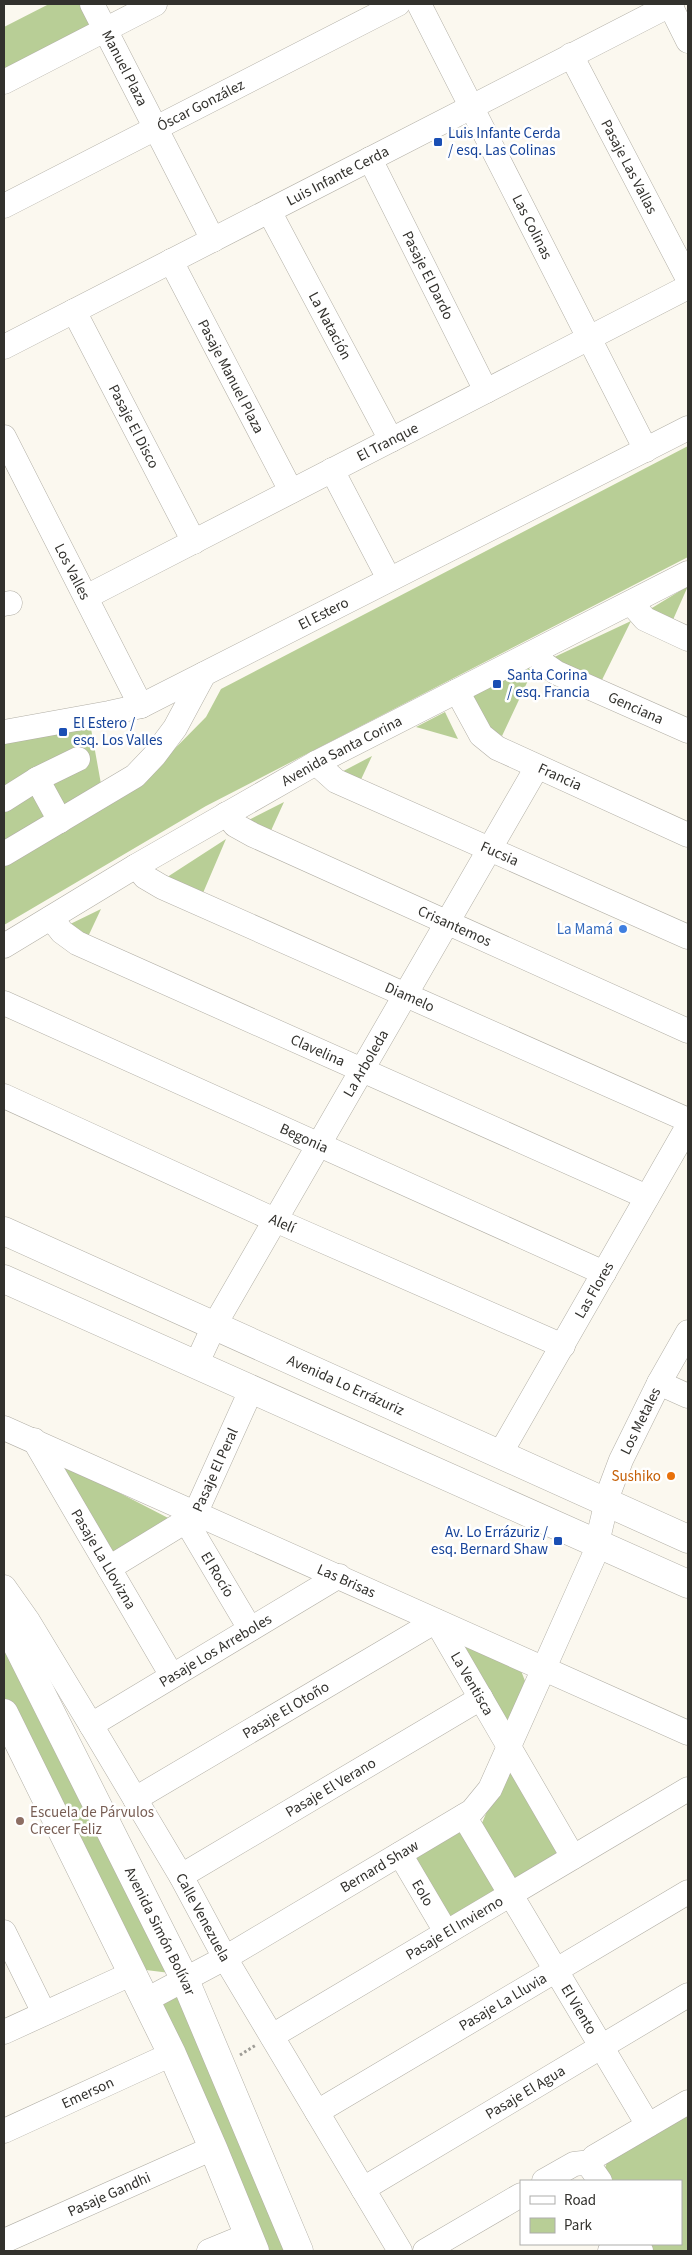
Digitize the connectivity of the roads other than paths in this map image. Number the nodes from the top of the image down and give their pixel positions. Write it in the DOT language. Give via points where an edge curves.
graph roads {
  1 [pos="92,4"];
  2 [pos="155,4"];
  3 [pos="398,4"];
  4 [pos="419,4"];
  5 [pos="671,4"];
  6 [pos="105,30"];
  7 [pos="688,41"];
  8 [pos="571,56"];
  9 [pos="4,82"];
  10 [pos="471,107"];
  11 [pos="156,128"];
  12 [pos="370,159"];
  13 [pos="4,206"];
  14 [pos="269,211"];
  15 [pos="213,240"];
  16 [pos="172,261"];
  17 [pos="688,279"];
  18 [pos="688,287"];
  19 [pos="74,311"];
  20 [pos="589,338"];
  21 [pos="4,347"];
  22 [pos="486,391"];
  23 [pos="688,428"];
  24 [pos="4,437"];
  25 [pos="391,440"];
  26 [pos="646,450"];
  27 [pos="332,470"];
  28 [pos="291,491"];
  29 [pos="194,542"];
  30 [pos="688,572"];
  31 [pos="389,579"];
  32 [pos="86,597"];
  33 [pos="631,603"];
  34 [pos="688,639"];
  35 [pos="537,652"];
  36 [pos="204,674"];
  37 [pos="457,691"];
  38 [pos="141,706"];
  39 [pos="688,731"];
  40 [pos="4,732"];
  41 [pos="78,759"];
  42 [pos="316,763"];
  43 [pos="537,767"];
  44 [pos="37,779"];
  45 [pos="4,800"];
  46 [pos="226,814"];
  47 [pos="60,821"];
  48 [pos="688,835"];
  49 [pos="491,849"];
  50 [pos="4,854"];
  51 [pos="136,866"];
  52 [pos="51,918"];
  53 [pos="447,922"];
  54 [pos="688,937"];
  55 [pos="4,946"];
  56 [pos="406,995"];
  57 [pos="4,1003"];
  58 [pos="688,1031"];
  59 [pos="363,1071"];
  60 [pos="4,1096"];
  61 [pos="688,1120"];
  62 [pos="688,1126"];
  63 [pos="320,1145"];
  64 [pos="647,1197"];
  65 [pos="276,1220"];
  66 [pos="4,1231"];
  67 [pos="604,1273"];
  68 [pos="4,1279"];
  69 [pos="214,1326"];
  70 [pos="688,1332"];
  71 [pos="563,1346"];
  72 [pos="197,1363"];
  73 [pos="659,1383"];
  74 [pos="252,1388"];
  75 [pos="688,1396"];
  76 [pos="4,1428"];
  77 [pos="34,1440"];
  78 [pos="500,1454"];
  79 [pos="607,1503"];
  80 [pos="191,1517"];
  81 [pos="688,1539"];
  82 [pos="597,1543"];
  83 [pos="108,1568"];
  84 [pos="339,1576"];
  85 [pos="688,1584"];
  86 [pos="4,1586"];
  87 [pos="4,1619"];
  88 [pos="436,1622"];
  89 [pos="250,1630"];
  90 [pos="543,1668"];
  91 [pos="172,1676"];
  92 [pos="480,1698"];
  93 [pos="4,1713"];
  94 [pos="91,1725"];
  95 [pos="688,1733"];
  96 [pos="509,1747"];
  97 [pos="688,1788"];
  98 [pos="135,1799"];
  99 [pos="464,1816"];
  100 [pos="400,1854"];
  101 [pos="573,1857"];
  102 [pos="181,1876"];
  103 [pos="688,1892"];
  104 [pos="510,1894"];
  105 [pos="4,1932"];
  106 [pos="446,1932"];
  107 [pos="225,1958"];
  108 [pos="556,1971"];
  109 [pos="133,1973"];
  110 [pos="185,1980"];
  111 [pos="688,1995"];
  112 [pos="146,2000"];
  113 [pos="44,2013"];
  114 [pos="4,2032"];
  115 [pos="272,2036"];
  116 [pos="601,2047"];
  117 [pos="172,2054"];
  118 [pos="688,2102"];
  119 [pos="317,2112"];
  120 [pos="648,2125"];
  121 [pos="4,2131"];
  122 [pos="213,2148"];
  123 [pos="595,2172"];
  124 [pos="546,2180"];
  125 [pos="363,2189"];
  126 [pos="520,2196"];
  127 [pos="4,2241"];
  128 [pos="252,2243"];
  129 [pos="209,2251"];
  130 [pos="299,2251"];
  131 [pos="400,2251"];
  132 [pos="425,2251"];
  1 -- 6 [label="street, Manuel Plaza"];
  2 -- 6 [label="street"];
  3 -- 11 [label="street, Óscar González"];
  4 -- 10 [label="street, Las Colinas"];
  5 -- 7 [label="street"];
  5 -- 8 [label="street, Luis Infante Cerda"];
  6 -- 9 [label="street"];
  6 -- 11 [label="street, Manuel Plaza"];
  8 -- 10 [label="street, Luis Infante Cerda"];
  8 -- 17 [label="street, Pasaje Las Vallas"];
  10 -- 12 [label="street, Luis Infante Cerda"];
  10 -- 20 [label="street, Las Colinas"];
  11 -- 13 [label="street, Óscar González"];
  11 -- 15 [label="street, Manuel Plaza"];
  12 -- 14 [label="street, Luis Infante Cerda"];
  12 -- 22 [label="street, Pasaje El Dardo"];
  14 -- 15 [label="street, Luis Infante Cerda"];
  14 -- 25 [label="street, La Natación"];
  15 -- 16 [label="street, Luis Infante Cerda"];
  16 -- 19 [label="street, Luis Infante Cerda"];
  16 -- 28 [label="street, Pasaje Manuel Plaza"];
  18 -- 20 [label="street, El Tranque"];
  19 -- 21 [label="street, Luis Infante Cerda"];
  19 -- 29 [label="street, Pasaje El Disco"];
  20 -- 22 [label="street, El Tranque"];
  20 -- 26 [label="street, Las Colinas"];
  22 -- 25 [label="street, El Tranque"];
  23 -- 26 [label="street, El Estero"];
  24 -- 32 [label="street, Los Valles"];
  25 -- 27 [label="street, El Tranque"];
  26 -- 31 [label="street, El Estero"];
  27 -- 28 [label="street, El Tranque"];
  27 -- 31 [label="street"];
  28 -- 29 [label="street, El Tranque"];
  29 -- 32 [label="street, El Tranque"];
  30 -- 33 [label="street, Avenida Santa Corina"];
  31 -- 36 [label="street, El Estero"];
  32 -- 38 [label="street, Los Valles"];
  33 -- 34 [label="street" via="645,619"];
  33 -- 35 [label="street, Avenida Santa Corina"];
  35 -- 37 [label="street, Avenida Santa Corina"];
  35 -- 39 [label="street, Genciana" via="544,664 557,674"];
  36 -- 38 [label="street"];
  36 -- 47 [label="street" via="175,728 135,776"];
  37 -- 42 [label="street, Avenida Santa Corina"];
  37 -- 43 [label="street, Francia" via="488,742"];
  38 -- 40 [label="street"];
  41 -- 44 [label="street"];
  42 -- 46 [label="street, Avenida Santa Corina"];
  42 -- 49 [label="street, Fucsia" via="336,781"];
  43 -- 48 [label="street, Francia"];
  43 -- 49 [label="street, La Arboleda"];
  44 -- 45 [label="street"];
  44 -- 47 [label="street"];
  46 -- 51 [label="street, Avenida Santa Corina"];
  46 -- 53 [label="street, Crisantemos" via="244,830"];
  47 -- 50 [label="street"];
  49 -- 53 [label="street, La Arboleda"];
  49 -- 54 [label="street, Fucsia"];
  51 -- 52 [label="street, Avenida Santa Corina"];
  51 -- 56 [label="street, Diamelo" via="145,877 162,887"];
  52 -- 55 [label="street, Avenida Santa Corina"];
  52 -- 59 [label="street, Clavelina" via="62,932 77,942"];
  53 -- 56 [label="street, La Arboleda"];
  53 -- 58 [label="street, Crisantemos"];
  56 -- 59 [label="street, La Arboleda"];
  56 -- 61 [label="street, Diamelo"];
  57 -- 63 [label="street, Begonia"];
  59 -- 63 [label="street, La Arboleda"];
  59 -- 64 [label="street, Clavelina"];
  60 -- 65 [label="street, Alelí"];
  62 -- 64 [label="street, Las Flores"];
  63 -- 65 [label="street, La Arboleda"];
  63 -- 67 [label="street, Begonia"];
  64 -- 67 [label="street, Las Flores"];
  65 -- 69 [label="street, La Arboleda"];
  65 -- 71 [label="street, Alelí"];
  66 -- 69 [label="main road, Avenida Lo Errázuriz"];
  67 -- 71 [label="street, Las Flores"];
  68 -- 72 [label="main road"];
  69 -- 72 [label="street, La Arboleda"];
  69 -- 78 [label="main road, Avenida Lo Errázuriz"];
  70 -- 73 [label="street, Los Metales"];
  71 -- 78 [label="street, Las Flores"];
  72 -- 74 [label="main road"];
  73 -- 75 [label="street"];
  73 -- 79 [label="street, Los Metales" via="621,1460"];
  74 -- 80 [label="street, Pasaje El Peral"];
  74 -- 82 [label="main road"];
  76 -- 77 [label="street, Las Brisas"];
  77 -- 80 [label="street, Las Brisas"];
  77 -- 83 [label="street, Pasaje La Llovizna"];
  78 -- 79 [label="main road, Avenida Lo Errázuriz"];
  79 -- 81 [label="main road, Avenida Lo Errázuriz"];
  79 -- 82 [label="street, Los Metales"];
  80 -- 83 [label="street, Pasaje El Peral"];
  80 -- 84 [label="street, Las Brisas"];
  80 -- 89 [label="street, El Rocío"];
  82 -- 85 [label="main road"];
  82 -- 90 [label="street"];
  83 -- 91 [label="street, Pasaje La Llovizna"];
  84 -- 88 [label="street, Las Brisas"];
  84 -- 89 [label="street, Pasaje Los Arreboles"];
  86 -- 94 [label="street, Calle Venezuela"];
  87 -- 110 [label="main road, Avenida Simón Bolívar"];
  88 -- 90 [label="street, Las Brisas"];
  88 -- 92 [label="street, La Ventisca"];
  88 -- 98 [label="street, Pasaje El Otoño"];
  89 -- 91 [label="street, Pasaje Los Arreboles"];
  90 -- 95 [label="street, Las Brisas"];
  90 -- 96 [label="street, Bernard Shaw"];
  91 -- 94 [label="street, Pasaje Los Arreboles"];
  92 -- 96 [label="street, La Ventisca"];
  92 -- 102 [label="street, Pasaje El Verano"];
  93 -- 109 [label="main road"];
  94 -- 98 [label="street, Calle Venezuela"];
  96 -- 99 [label="street, Bernard Shaw" via="490,1789"];
  96 -- 101 [label="street, La Ventisca"];
  97 -- 101 [label="street, Pasaje El Invierno"];
  98 -- 102 [label="street, Calle Venezuela"];
  99 -- 100 [label="street, Bernard Shaw"];
  99 -- 104 [label="street, El Viento"];
  100 -- 106 [label="street, Eolo"];
  100 -- 107 [label="street, Bernard Shaw"];
  101 -- 104 [label="street, Pasaje El Invierno"];
  102 -- 107 [label="street, Calle Venezuela"];
  103 -- 108 [label="street, Pasaje La Lluvia"];
  104 -- 106 [label="street, Pasaje El Invierno"];
  104 -- 108 [label="street, El Viento"];
  105 -- 113 [label="street"];
  106 -- 115 [label="street, Pasaje El Invierno"];
  107 -- 110 [label="street, Bernard Shaw"];
  107 -- 115 [label="street, Calle Venezuela"];
  108 -- 116 [label="street, El Viento"];
  108 -- 119 [label="street, Pasaje La Lluvia"];
  109 -- 112 [label="main road"];
  109 -- 113 [label="street"];
  110 -- 112 [label="street, Bernard Shaw"];
  110 -- 130 [label="main road, Avenida Simón Bolívar"];
  111 -- 116 [label="street, Pasaje El Agua"];
  112 -- 117 [label="main road"];
  113 -- 114 [label="street"];
  115 -- 119 [label="street, Calle Venezuela"];
  116 -- 120 [label="street, El Viento"];
  116 -- 125 [label="street, Pasaje El Agua"];
  117 -- 121 [label="street, Emerson"];
  117 -- 122 [label="main road"];
  118 -- 120 [label="street"];
  119 -- 125 [label="street, Calle Venezuela"];
  120 -- 123 [label="street" via="594,2157"];
  122 -- 127 [label="street, Pasaje Gandhi"];
  122 -- 128 [label="main road"];
  123 -- 124 [label="street" via="574,2164"];
  125 -- 131 [label="street, Calle Venezuela"];
  126 -- 132 [label="street"];
  128 -- 129 [label="street"];
}
